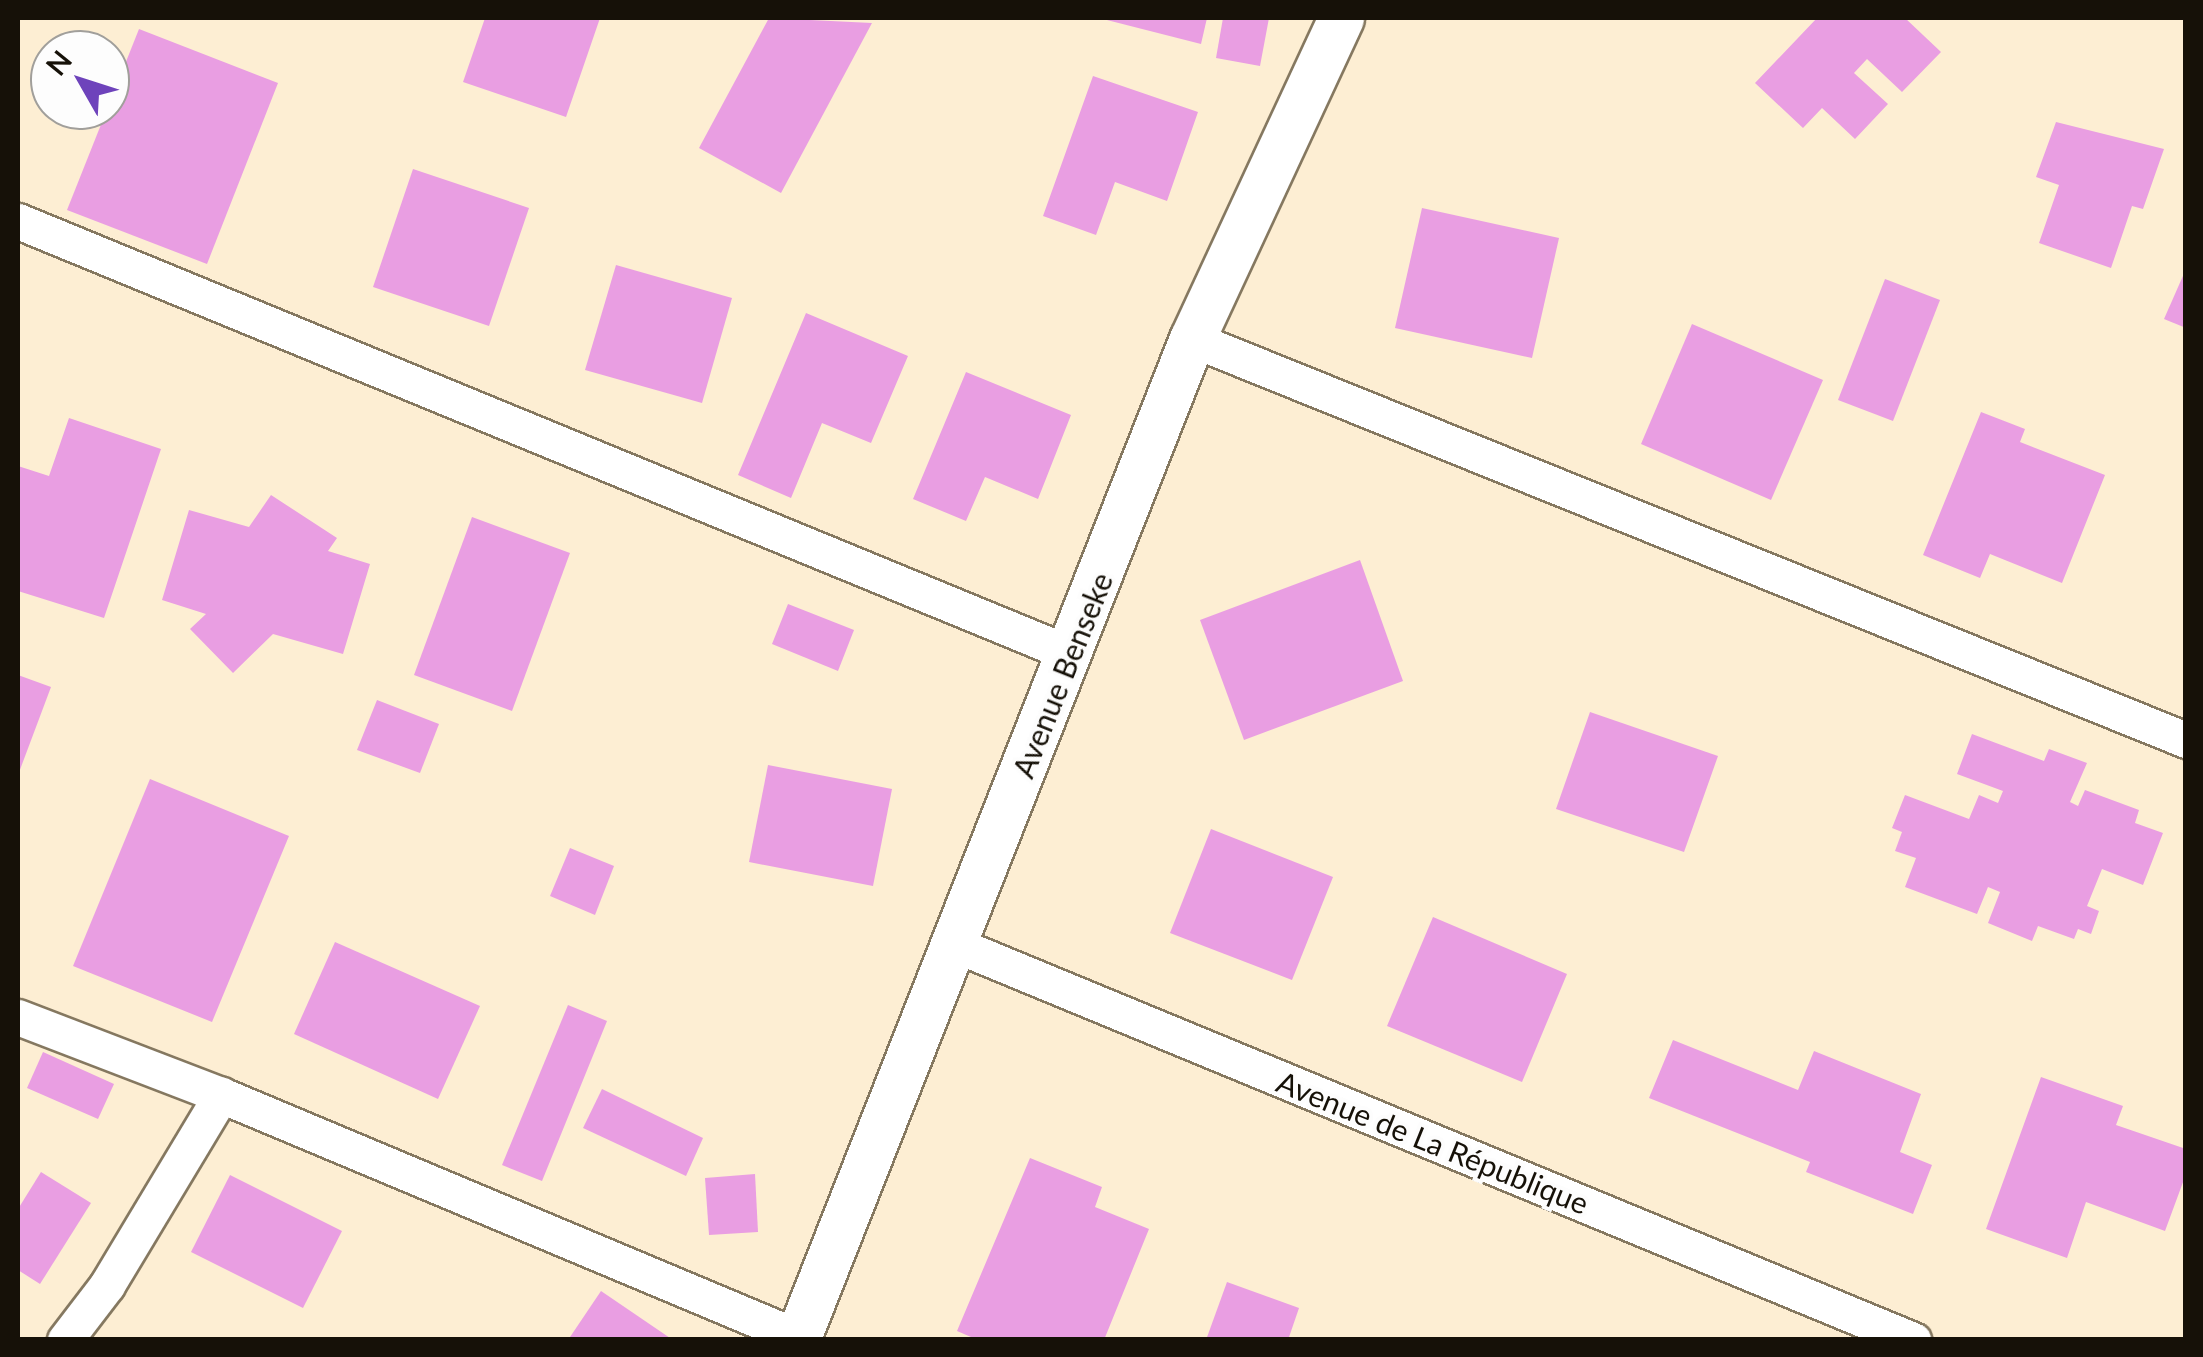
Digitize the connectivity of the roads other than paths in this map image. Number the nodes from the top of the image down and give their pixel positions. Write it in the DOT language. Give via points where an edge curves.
graph roads {
  1 [pos="1340,18"];
  2 [pos="18,221"];
  3 [pos="1192,339"];
  4 [pos="1071,654"];
  5 [pos="2186,740"];
  6 [pos="954,944"];
  7 [pos="18,1018"];
  8 [pos="222,1096"];
  9 [pos="798,1338"];
  10 [pos="65,1340"];
  11 [pos="1913,1340"];
  1 -- 3 [label="street, Avenue Benseke"];
  2 -- 4 [label="street"];
  3 -- 4 [label="street, Avenue Benseke"];
  3 -- 5 [label="street"];
  4 -- 6 [label="street, Avenue Benseke"];
  6 -- 9 [label="street, Avenue Benseke"];
  6 -- 11 [label="street, Avenue de La République"];
  7 -- 8 [label="street"];
  8 -- 9 [label="street"];
  8 -- 10 [label="street" via="108,1285"];
}
